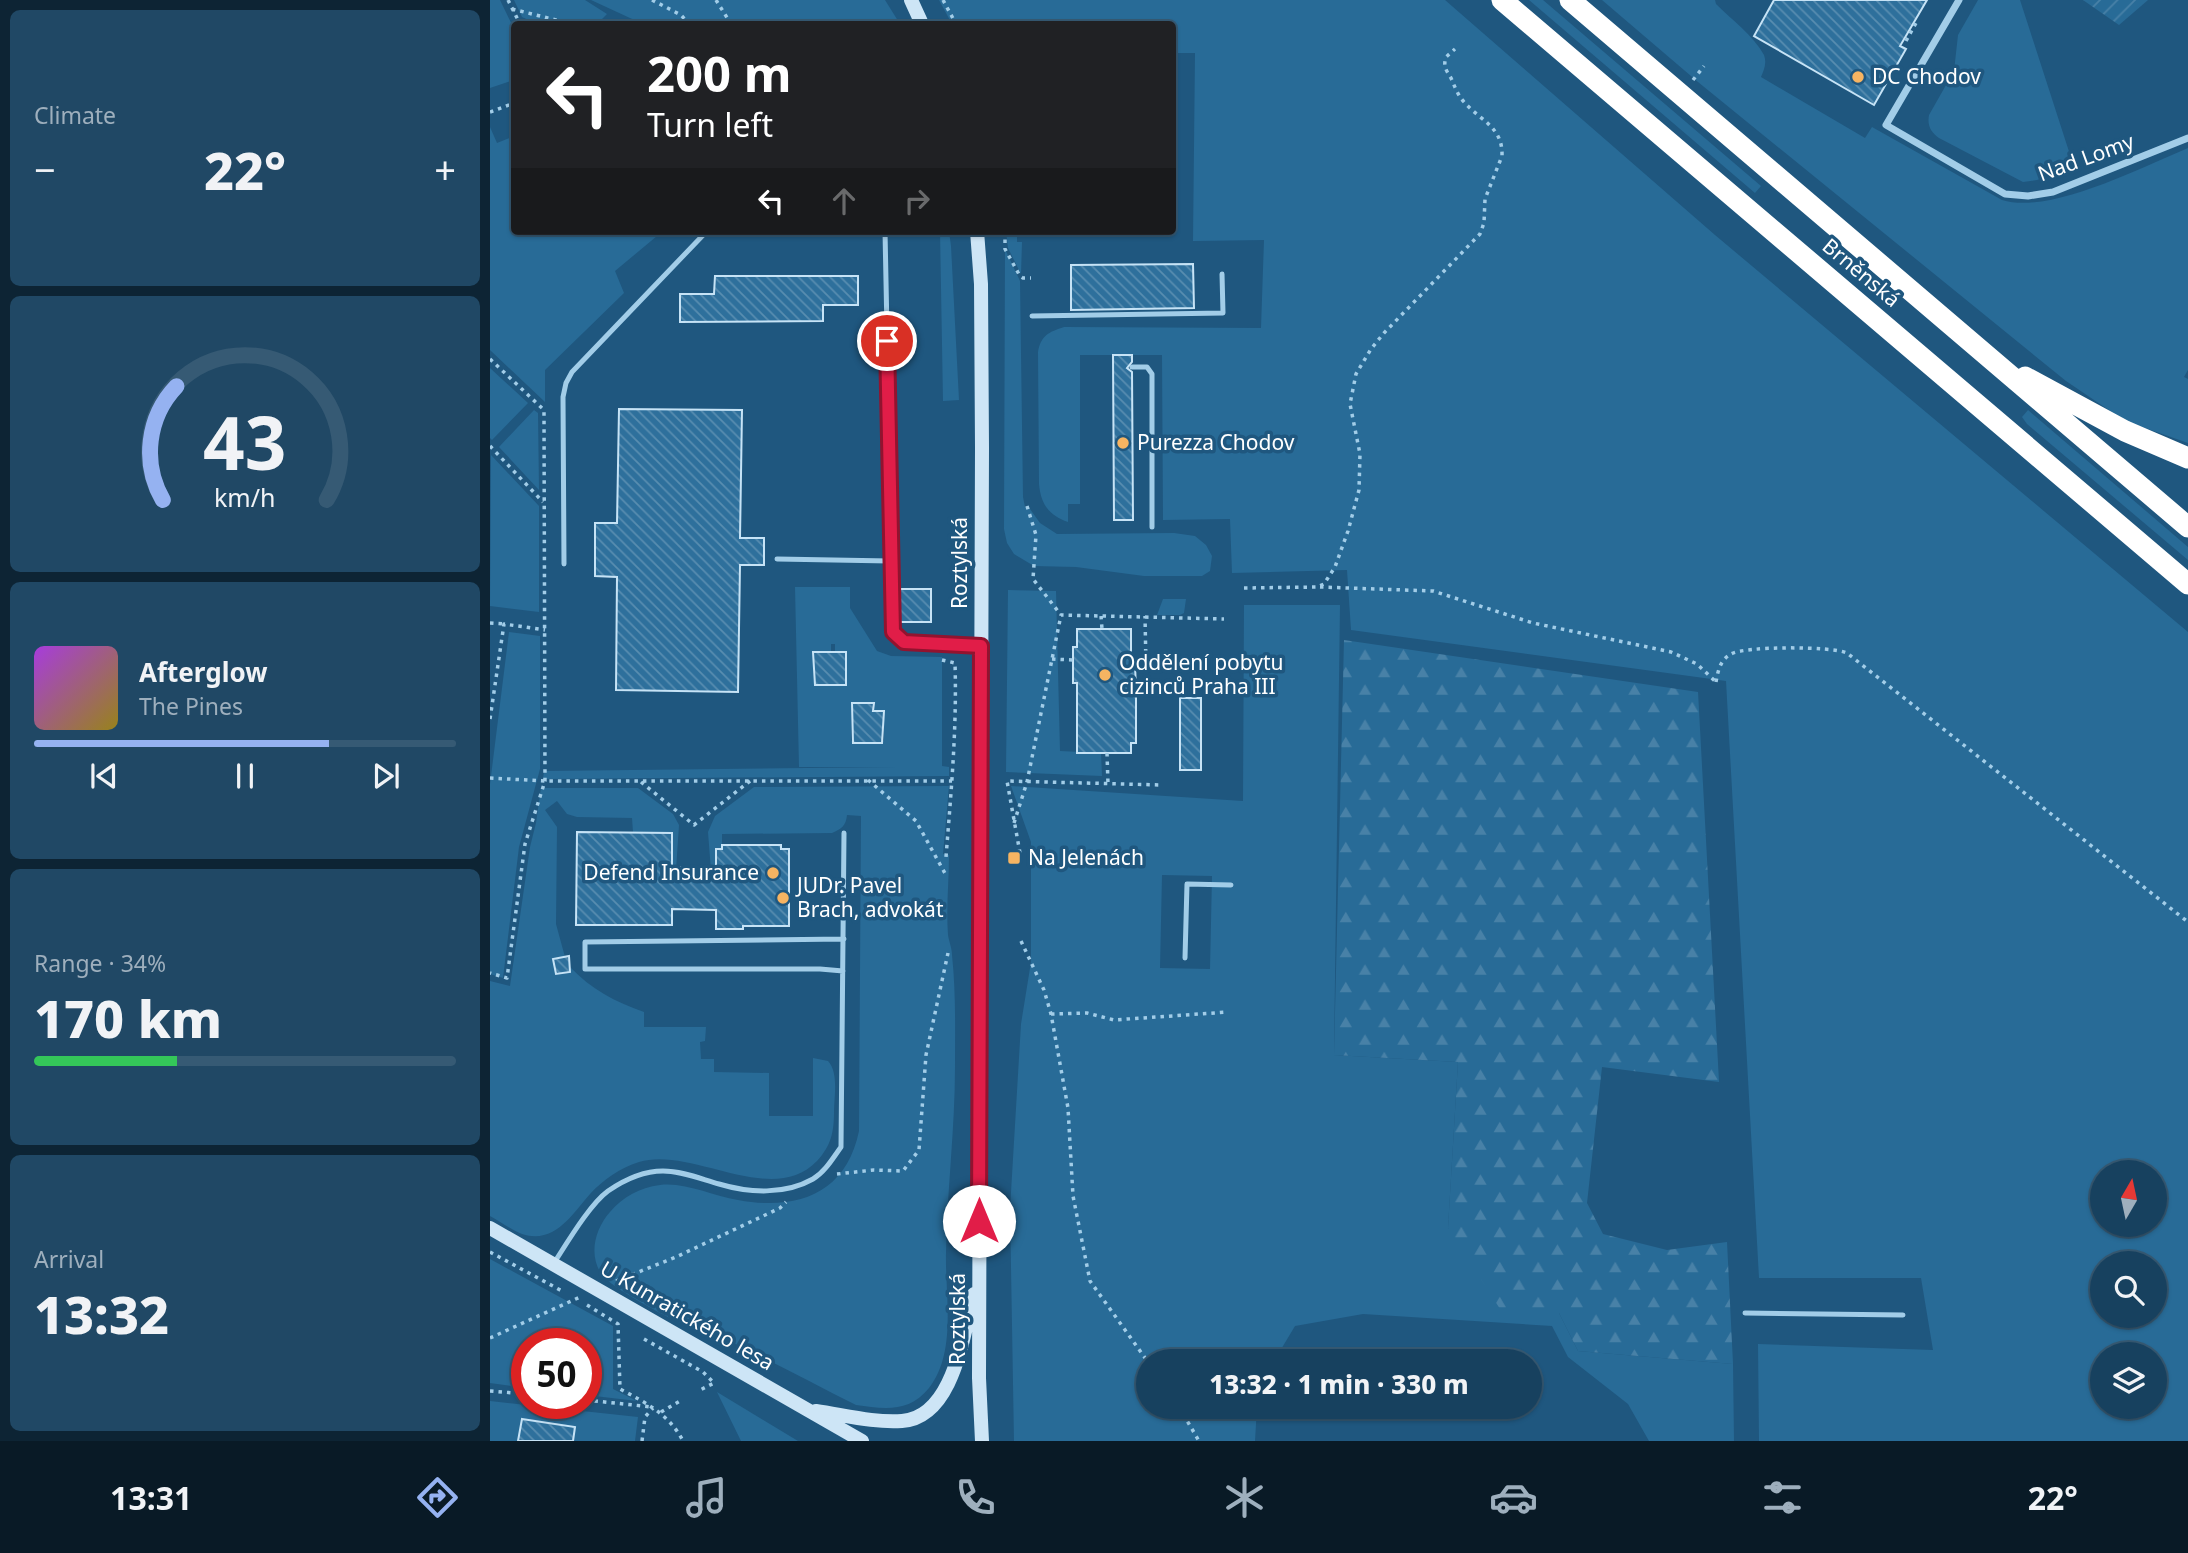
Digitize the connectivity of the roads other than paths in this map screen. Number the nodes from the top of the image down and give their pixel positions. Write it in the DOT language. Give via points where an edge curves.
graph roads {
  1 [pos="1502,0"];
  2 [pos="1570,0"];
  3 [pos="1959,0"];
  4 [pos="911,4"];
  5 [pos="920,21"];
  6 [pos="2188,138"];
  7 [pos="703,235"];
  8 [pos="885,235"];
  9 [pos="977,235"];
  10 [pos="1222,274"];
  11 [pos="1032,316"];
  12 [pos="1987,356"];
  13 [pos="1132,367"];
  14 [pos="2188,458"];
  15 [pos="1152,527"];
  16 [pos="2188,527"];
  17 [pos="777,559"];
  18 [pos="890,561"];
  19 [pos="564,564"];
  20 [pos="2188,584"];
  21 [pos="981,646"];
  22 [pos="844,833"];
  23 [pos="1231,885"];
  24 [pos="844,939"];
  25 [pos="1185,958"];
  26 [pos="843,971"];
  27 [pos="490,1228"];
  28 [pos="554,1263"];
  29 [pos="979,1276"];
  30 [pos="1745,1313"];
  31 [pos="1903,1315"];
  32 [pos="809,1410"];
  33 [pos="862,1441"];
  34 [pos="982,1441"];
  1 -- 20 [label="highway, Brněnská"];
  2 -- 12 [label="highway, Brněnská"];
  3 -- 6 [label="street, Nad Lomy" via="1886,125 2004,194 2028,196 2053,192"];
  4 -- 5 [label="main road"];
  7 -- 19 [label="lane" via="566,383"];
  8 -- 18 [label="lane"];
  9 -- 21 [label="main road, Roztylská"];
  10 -- 11 [label="lane" via="1223,313"];
  12 -- 14 [label="highway" via="2125,431"];
  12 -- 16 [label="highway, Brněnská"];
  13 -- 15 [label="lane" via="1147,367 1152,374"];
  17 -- 18 [label="lane"];
  18 -- 21 [label="lane" via="893,632 904,642"];
  21 -- 29 [label="main road, Roztylská"];
  22 -- 24 [label="lane"];
  23 -- 25 [label="lane" via="1187,884"];
  24 -- 26 [label="lane"];
  24 -- 26 [label="lane" via="585,942 585,970"];
  26 -- 28 [label="lane" via="841,1147 827,1165 814,1178 772,1191 744,1190 664,1171 633,1177 606,1192"];
  27 -- 28 [label="main road, U Kunratického lesa"];
  28 -- 32 [label="main road, U Kunratického lesa"];
  29 -- 32 [label="main road" via="947,1387 929,1410 903,1421"];
  29 -- 34 [label="main road, Roztylská"];
  30 -- 31 [label="lane"];
  32 -- 33 [label="main road, U Kunratického lesa"];
}
